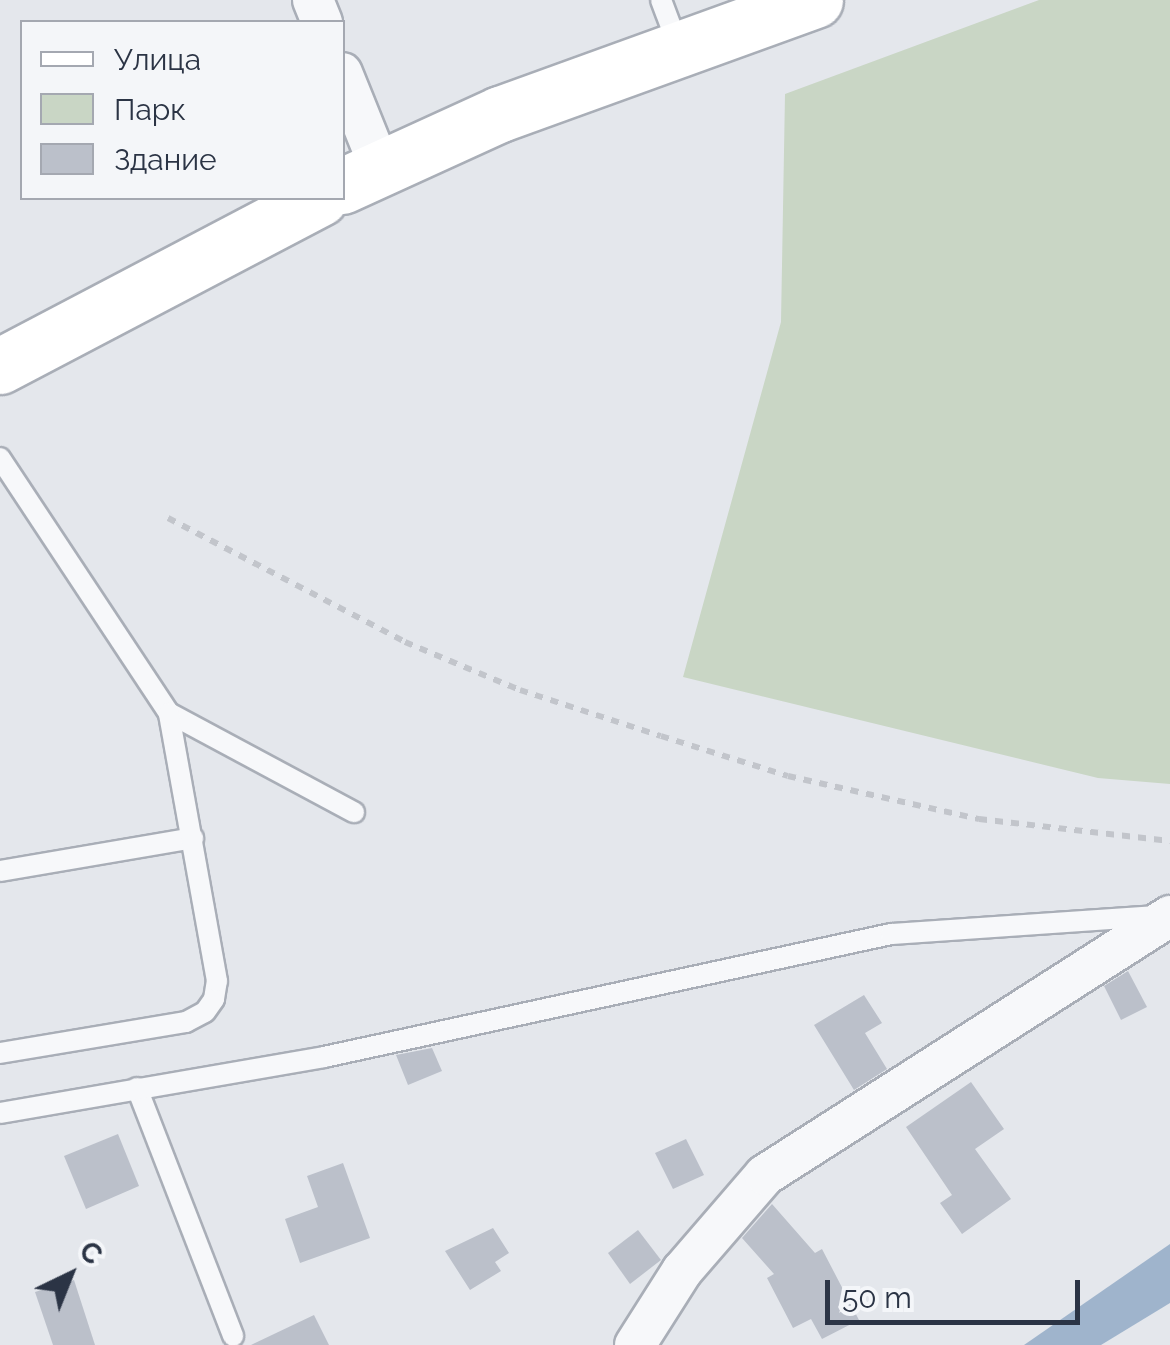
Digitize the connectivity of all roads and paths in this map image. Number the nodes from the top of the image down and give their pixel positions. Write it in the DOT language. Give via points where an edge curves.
graph roads {
  1 [pos="814,0"];
  2 [pos="670,24"];
  3 [pos="345,89"];
  4 [pos="361,177"];
  5 [pos="316,200"];
  6 [pos="1,364"];
  7 [pos="0,458"];
  8 [pos="168,518"];
  9 [pos="168,713"];
  10 [pos="354,812"];
  11 [pos="192,838"];
  12 [pos="1170,841"];
  13 [pos="0,871"];
  14 [pos="1170,916"];
  15 [pos="0,1054"];
  16 [pos="137,1088"];
  17 [pos="0,1112"];
  18 [pos="233,1336"];
  19 [pos="635,1345"];
  1 -- 2 [label="main road"];
  2 -- 4 [label="main road" via="500,114"];
  3 -- 4 [label="street"];
  5 -- 6 [label="main road"];
  7 -- 9 [label="lane"];
  8 -- 12 [label="path" via="405,642 520,690 660,736 788,776 979,819"];
  9 -- 10 [label="lane"];
  9 -- 11 [label="lane"];
  11 -- 13 [label="lane"];
  11 -- 15 [label="lane" via="217,981 205,1012 186,1022"];
  14 -- 16 [label="lane" via="891,934 324,1058"];
  14 -- 19 [label="street" via="765,1175 682,1271"];
  16 -- 17 [label="lane"];
  16 -- 18 [label="lane"];
}
